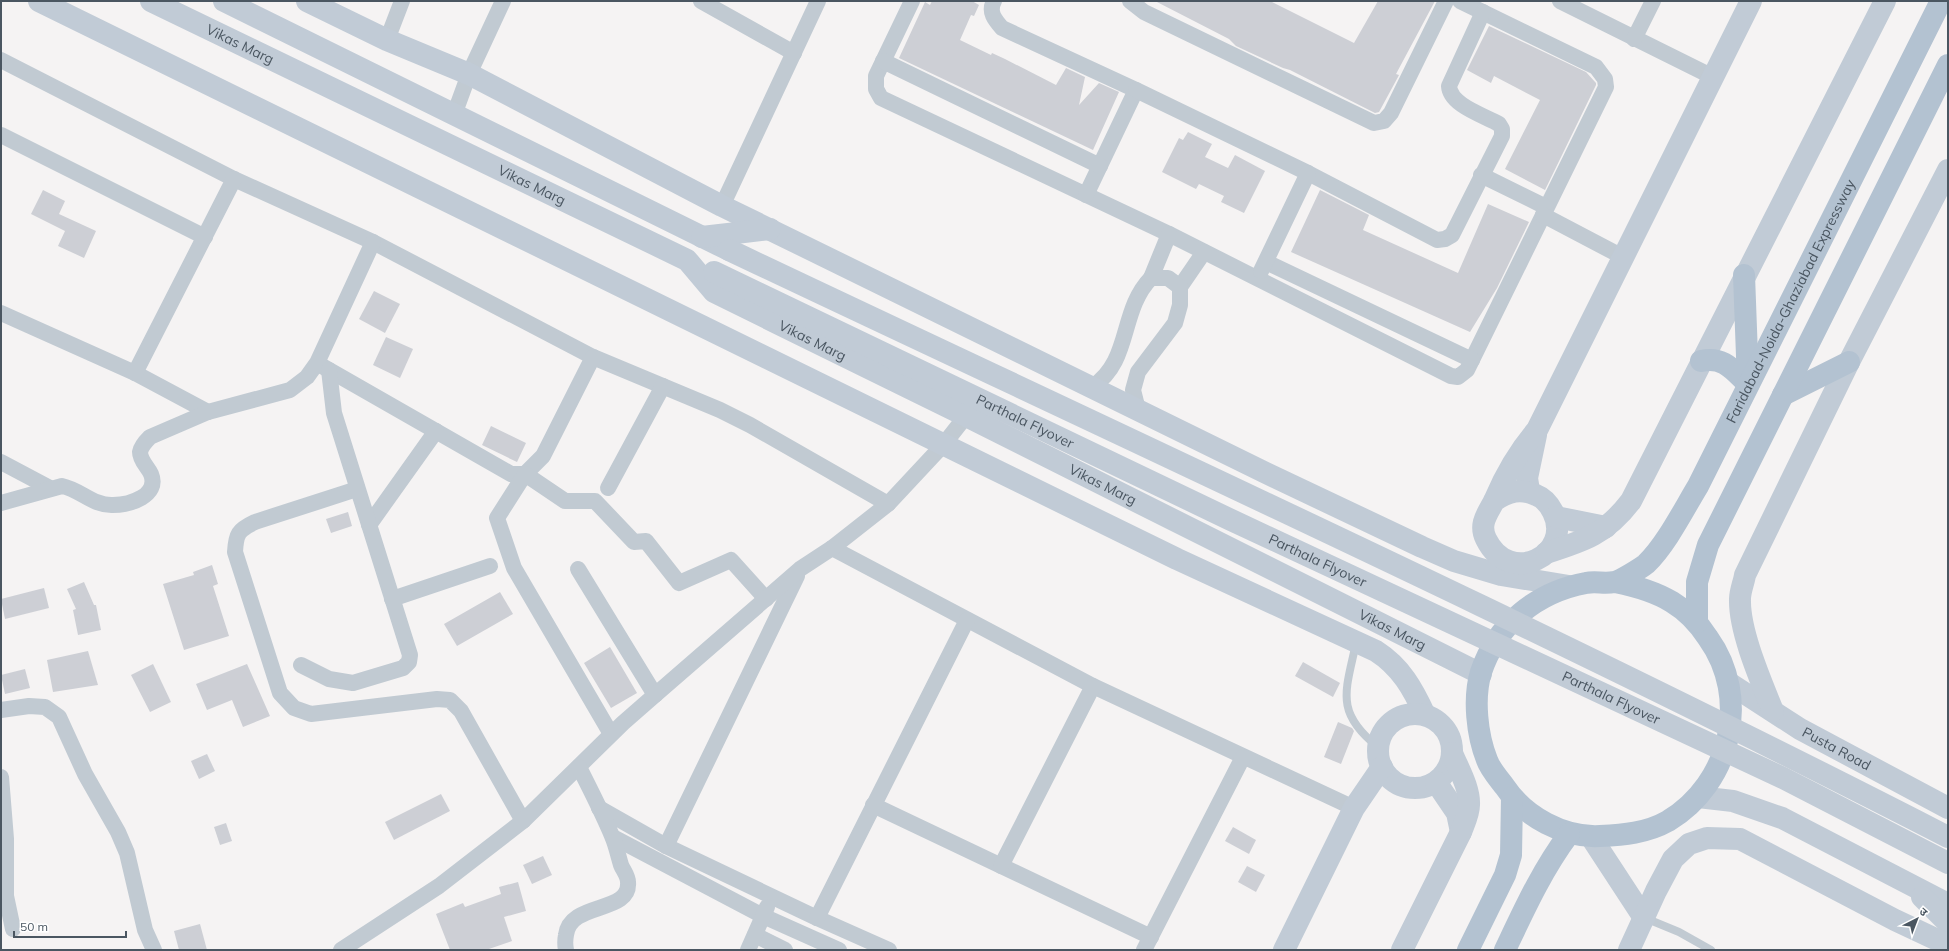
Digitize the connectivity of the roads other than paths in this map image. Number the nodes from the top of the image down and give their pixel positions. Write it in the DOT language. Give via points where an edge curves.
graph roads {
  1 [pos="39,1"];
  2 [pos="151,1"];
  3 [pos="224,1"];
  4 [pos="307,1"];
  5 [pos="402,1"];
  6 [pos="503,1"];
  7 [pos="701,1"];
  8 [pos="818,1"];
  9 [pos="912,1"];
  10 [pos="994,1"];
  11 [pos="1130,1"];
  12 [pos="1446,1"];
  13 [pos="1460,1"];
  14 [pos="1560,1"];
  15 [pos="1653,1"];
  16 [pos="1751,1"];
  17 [pos="1885,1"];
  18 [pos="1941,1"];
  19 [pos="1483,12"];
  20 [pos="1634,39"];
  21 [pos="387,40"];
  22 [pos="794,53"];
  23 [pos="1,60"];
  24 [pos="883,61"];
  25 [pos="1948,65"];
  26 [pos="469,74"];
  27 [pos="1713,77"];
  28 [pos="1136,90"];
  29 [pos="454,115"];
  30 [pos="1,134"];
  31 [pos="1100,166"];
  32 [pos="1948,170"];
  33 [pos="1308,173"];
  34 [pos="1481,175"];
  35 [pos="234,179"];
  36 [pos="1086,195"];
  37 [pos="722,206"];
  38 [pos="1545,211"];
  39 [pos="770,229"];
  40 [pos="1170,234"];
  41 [pos="205,237"];
  42 [pos="702,237"];
  43 [pos="1822,240"];
  44 [pos="373,242"];
  45 [pos="1204,252"];
  46 [pos="1854,255"];
  47 [pos="1623,257"];
  48 [pos="687,260"];
  49 [pos="1266,262"];
  50 [pos="1744,276"];
  51 [pos="1151,278"];
  52 [pos="1257,279"];
  53 [pos="1180,287"];
  54 [pos="1,313"];
  55 [pos="593,357"];
  56 [pos="1472,360"];
  57 [pos="1701,361"];
  58 [pos="1849,362"];
  59 [pos="323,366"];
  60 [pos="135,373"];
  61 [pos="1102,378"];
  62 [pos="1748,384"];
  63 [pos="663,386"];
  64 [pos="1136,393"];
  65 [pos="1783,395"];
  66 [pos="208,412"];
  67 [pos="966,416"];
  68 [pos="1537,430"];
  69 [pos="436,431"];
  70 [pos="944,444"];
  71 [pos="1,462"];
  72 [pos="524,474"];
  73 [pos="50,488"];
  74 [pos="608,488"];
  75 [pos="357,489"];
  76 [pos="1529,492"];
  77 [pos="1494,501"];
  78 [pos="1,502"];
  79 [pos="888,504"];
  80 [pos="1556,517"];
  81 [pos="369,525"];
  82 [pos="1606,527"];
  83 [pos="832,548"];
  84 [pos="1230,549"];
  85 [pos="1492,549"];
  86 [pos="1542,556"];
  87 [pos="1177,559"];
  88 [pos="1462,564"];
  89 [pos="1262,565"];
  90 [pos="490,566"];
  91 [pos="578,569"];
  92 [pos="800,569"];
  93 [pos="1615,582"];
  94 [pos="1559,585"];
  95 [pos="1249,592"];
  96 [pos="392,599"];
  97 [pos="766,599"];
  98 [pos="967,620"];
  99 [pos="1697,622"];
  100 [pos="1356,642"];
  101 [pos="301,665"];
  102 [pos="1481,674"];
  103 [pos="1729,683"];
  104 [pos="1093,686"];
  105 [pos="655,695"];
  106 [pos="1,710"];
  107 [pos="1773,711"];
  108 [pos="1426,715"];
  109 [pos="611,734"];
  110 [pos="1452,753"];
  111 [pos="1380,757"];
  112 [pos="1243,758"];
  113 [pos="579,767"];
  114 [pos="1,777"];
  115 [pos="1436,782"];
  116 [pos="1698,797"];
  117 [pos="1512,798"];
  118 [pos="873,805"];
  119 [pos="599,808"];
  120 [pos="1354,808"];
  121 [pos="1948,808"];
  122 [pos="523,821"];
  123 [pos="1461,832"];
  124 [pos="1569,834"];
  125 [pos="613,837"];
  126 [pos="1591,837"];
  127 [pos="1948,837"];
  128 [pos="666,846"];
  129 [pos="1948,862"];
  130 [pos="1001,866"];
  131 [pos="1912,886"];
  132 [pos="771,896"];
  133 [pos="1948,904"];
  134 [pos="763,916"];
  135 [pos="816,918"];
  136 [pos="1644,918"];
  137 [pos="1895,920"];
  138 [pos="1948,924"];
  139 [pos="13,929"];
  140 [pos="755,935"];
  141 [pos="1148,943"];
  142 [pos="1948,945"];
  143 [pos="154,950"];
  144 [pos="341,950"];
  145 [pos="566,950"];
  146 [pos="748,950"];
  147 [pos="785,950"];
  148 [pos="840,950"];
  149 [pos="889,950"];
  150 [pos="1284,950"];
  151 [pos="1402,950"];
  152 [pos="1468,950"];
  153 [pos="1505,950"];
  154 [pos="1629,950"];
  155 [pos="1711,950"];
  1 -- 70 [label="main road"];
  2 -- 48 [label="main road, Vikas Marg"];
  3 -- 29 [label="main road, Vikas Marg"];
  4 -- 21 [label="main road"];
  5 -- 21 [label="street"];
  6 -- 26 [label="street"];
  7 -- 22 [label="street"];
  8 -- 22 [label="street"];
  9 -- 24 [label="street"];
  10 -- 28 [label="street" via="991,6 993,18 1002,28"];
  11 -- 12 [label="street" via="1144,12 1374,123 1384,121 1391,113"];
  13 -- 19 [label="street"];
  14 -- 20 [label="street"];
  15 -- 20 [label="street"];
  16 -- 27 [label="main road"];
  17 -- 50 [label="main road"];
  18 -- 43 [label="main road, Faridabad-Noida-Ghaziabad Expressway"];
  19 -- 34 [label="street" via="1449,86 1449,93 1455,101 1498,124 1502,130 1502,136"];
  19 -- 38 [label="street" via="1596,67 1605,79 1606,88"];
  20 -- 27 [label="street"];
  21 -- 26 [label="main road"];
  22 -- 37 [label="street"];
  23 -- 35 [label="street"];
  24 -- 31 [label="street"];
  24 -- 36 [label="street" via="876,76 876,89 881,98"];
  25 -- 46 [label="main road"];
  26 -- 29 [label="street"];
  26 -- 37 [label="main road"];
  27 -- 47 [label="main road"];
  28 -- 31 [label="street"];
  28 -- 33 [label="street"];
  29 -- 42 [label="main road, Vikas Marg"];
  30 -- 41 [label="street"];
  31 -- 36 [label="street"];
  32 -- 58 [label="main road"];
  33 -- 34 [label="street" via="1437,240 1446,240 1452,234"];
  33 -- 49 [label="street"];
  34 -- 38 [label="street"];
  35 -- 41 [label="street"];
  35 -- 44 [label="street"];
  36 -- 40 [label="street"];
  37 -- 39 [label="main road"];
  38 -- 47 [label="street"];
  38 -- 56 [label="street"];
  39 -- 42 [label="main road"];
  39 -- 61 [label="main road"];
  40 -- 45 [label="street"];
  40 -- 51 [label="street"];
  41 -- 60 [label="street"];
  42 -- 127 [label="main road, Parthala Flyover, bridge" via="1457,594 1706,715"];
  43 -- 46 [label="main road"];
  43 -- 62 [label="main road, Faridabad-Noida-Ghaziabad Expressway"];
  44 -- 55 [label="street"];
  44 -- 59 [label="street"];
  45 -- 52 [label="street"];
  45 -- 53 [label="street"];
  46 -- 65 [label="main road"];
  47 -- 68 [label="main road"];
  48 -- 67 [label="main road, Vikas Marg" via="714,292"];
  48 -- 129 [label="main road, Parthala Flyover, bridge" via="1229,519 1783,778"];
  49 -- 52 [label="street"];
  49 -- 56 [label="street"];
  50 -- 57 [label="main road"];
  50 -- 62 [label="main road"];
  51 -- 53 [label="street" via="1168,278"];
  51 -- 61 [label="street" via="1133,304 1116,361"];
  52 -- 56 [label="street" via="1451,376 1458,377"];
  53 -- 64 [label="street" via="1180,304 1174,323 1138,372"];
  54 -- 60 [label="street"];
  55 -- 63 [label="street"];
  55 -- 72 [label="street" via="543,456"];
  57 -- 62 [label="main road" via="1712,358 1726,364"];
  57 -- 82 [label="main road" via="1631,501 1618,518"];
  58 -- 65 [label="main road"];
  58 -- 107 [label="main road" via="1745,575 1740,599 1744,627"];
  59 -- 66 [label="street" via="290,390"];
  59 -- 69 [label="street"];
  59 -- 75 [label="street"];
  60 -- 66 [label="street"];
  61 -- 64 [label="main road"];
  61 -- 64 [label="street" via="1115,365 1124,364 1132,369"];
  62 -- 93 [label="main road, Faridabad-Noida-Ghaziabad Expressway" via="1698,486 1672,530 1646,564"];
  63 -- 74 [label="street"];
  63 -- 79 [label="street" via="750,424"];
  64 -- 88 [label="main road" via="1266,473"];
  65 -- 99 [label="main road" via="1708,545 1697,582"];
  66 -- 73 [label="street" via="146,441 140,452 141,459 151,475 153,484 148,494 141,499 115,506 100,505 72,488"];
  67 -- 70 [label="street"];
  67 -- 84 [label="main road, Vikas Marg"];
  68 -- 76 [label="main road" via="1527,478"];
  68 -- 77 [label="main road" via="1518,454"];
  69 -- 72 [label="street" via="511,474"];
  69 -- 81 [label="street"];
  70 -- 79 [label="street"];
  70 -- 87 [label="main road"];
  71 -- 73 [label="street"];
  72 -- 97 [label="street" via="565,501 595,500 634,542 646,541 680,583 731,560"];
  72 -- 109 [label="street" via="497,518 514,568"];
  73 -- 78 [label="street"];
  75 -- 81 [label="street"];
  75 -- 122 [label="street" via="255,522 242,528 236,538 235,552 280,693 294,708 312,714 437,699 450,700 461,710"];
  76 -- 77 [label="main road" via="1504,494"];
  76 -- 80 [label="main road" via="1541,497 1550,505"];
  77 -- 85 [label="main road" via="1487,512 1484,524 1485,536"];
  79 -- 83 [label="street"];
  80 -- 82 [label="main road"];
  80 -- 86 [label="main road" via="1556,536"];
  81 -- 96 [label="street"];
  82 -- 86 [label="main road" via="1587,539"];
  83 -- 92 [label="street"];
  83 -- 98 [label="street"];
  84 -- 87 [label="main road"];
  84 -- 89 [label="main road, Vikas Marg"];
  85 -- 86 [label="main road" via="1498,556 1517,563 1528,563"];
  85 -- 88 [label="main road"];
  86 -- 94 [label="main road"];
  87 -- 95 [label="main road"];
  88 -- 94 [label="main road" via="1501,575"];
  89 -- 95 [label="main road"];
  89 -- 102 [label="main road, Vikas Marg"];
  90 -- 96 [label="street"];
  91 -- 105 [label="street"];
  92 -- 97 [label="street"];
  92 -- 128 [label="street"];
  93 -- 94 [label="main road"];
  93 -- 99 [label="main road" via="1646,588 1673,602"];
  94 -- 102 [label="main road" via="1513,618 1494,644"];
  95 -- 100 [label="main road"];
  96 -- 101 [label="street" via="410,655 409,662 403,668 353,683 329,679"];
  97 -- 105 [label="street"];
  98 -- 104 [label="street"];
  98 -- 118 [label="street"];
  99 -- 103 [label="main road" via="1717,650"];
  100 -- 108 [label="main road" via="1389,660 1398,669 1415,692"];
  100 -- 111 [label="lane" via="1346,697 1348,712"];
  102 -- 117 [label="main road" via="1476,718 1487,761"];
  103 -- 107 [label="main road, Pusta Road"];
  103 -- 116 [label="main road" via="1732,714 1728,744 1716,772"];
  104 -- 112 [label="street"];
  104 -- 130 [label="street"];
  105 -- 109 [label="street"];
  106 -- 143 [label="street" via="29,706 45,707 59,717 85,774 127,853 145,930"];
  107 -- 121 [label="main road, Pusta Road" via="1800,729"];
  108 -- 110 [label="main road" via="1445,729"];
  108 -- 111 [label="main road" via="1401,716 1391,723 1383,732"];
  109 -- 113 [label="street"];
  110 -- 115 [label="main road" via="1450,765"];
  110 -- 123 [label="main road" via="1468,794 1469,805"];
  111 -- 115 [label="main road" via="1388,777 1398,784 1421,788"];
  111 -- 120 [label="main road"];
  112 -- 120 [label="street"];
  112 -- 141 [label="street"];
  113 -- 119 [label="street"];
  113 -- 122 [label="street"];
  114 -- 139 [label="street" via="6,839 6,896"];
  115 -- 123 [label="main road" via="1457,813"];
  116 -- 126 [label="main road" via="1660,824 1630,835"];
  116 -- 131 [label="main road" via="1733,801 1782,818"];
  117 -- 124 [label="main road" via="1536,818"];
  117 -- 152 [label="main road" via="1511,854 1507,868"];
  118 -- 130 [label="street"];
  118 -- 135 [label="street"];
  119 -- 125 [label="street"];
  119 -- 128 [label="street"];
  120 -- 150 [label="main road"];
  122 -- 144 [label="street" via="439,886"];
  123 -- 151 [label="main road"];
  124 -- 126 [label="main road"];
  124 -- 153 [label="main road" via="1533,891"];
  125 -- 134 [label="street"];
  125 -- 145 [label="street" via="628,882 626,892 618,902 574,919 567,930"];
  126 -- 136 [label="main road"];
  128 -- 132 [label="street"];
  130 -- 141 [label="street"];
  131 -- 133 [label="main road"];
  131 -- 137 [label="main road" via="1915,897 1912,906"];
  131 -- 138 [label="main road"];
  132 -- 134 [label="street"];
  132 -- 135 [label="street"];
  134 -- 140 [label="street"];
  134 -- 148 [label="street"];
  135 -- 149 [label="street"];
  136 -- 137 [label="main road" via="1673,859 1689,844 1707,838 1740,839"];
  136 -- 154 [label="main road"];
  136 -- 155 [label="lane" via="1679,932"];
  137 -- 142 [label="main road"];
  140 -- 146 [label="street"];
  140 -- 147 [label="street"];
}
